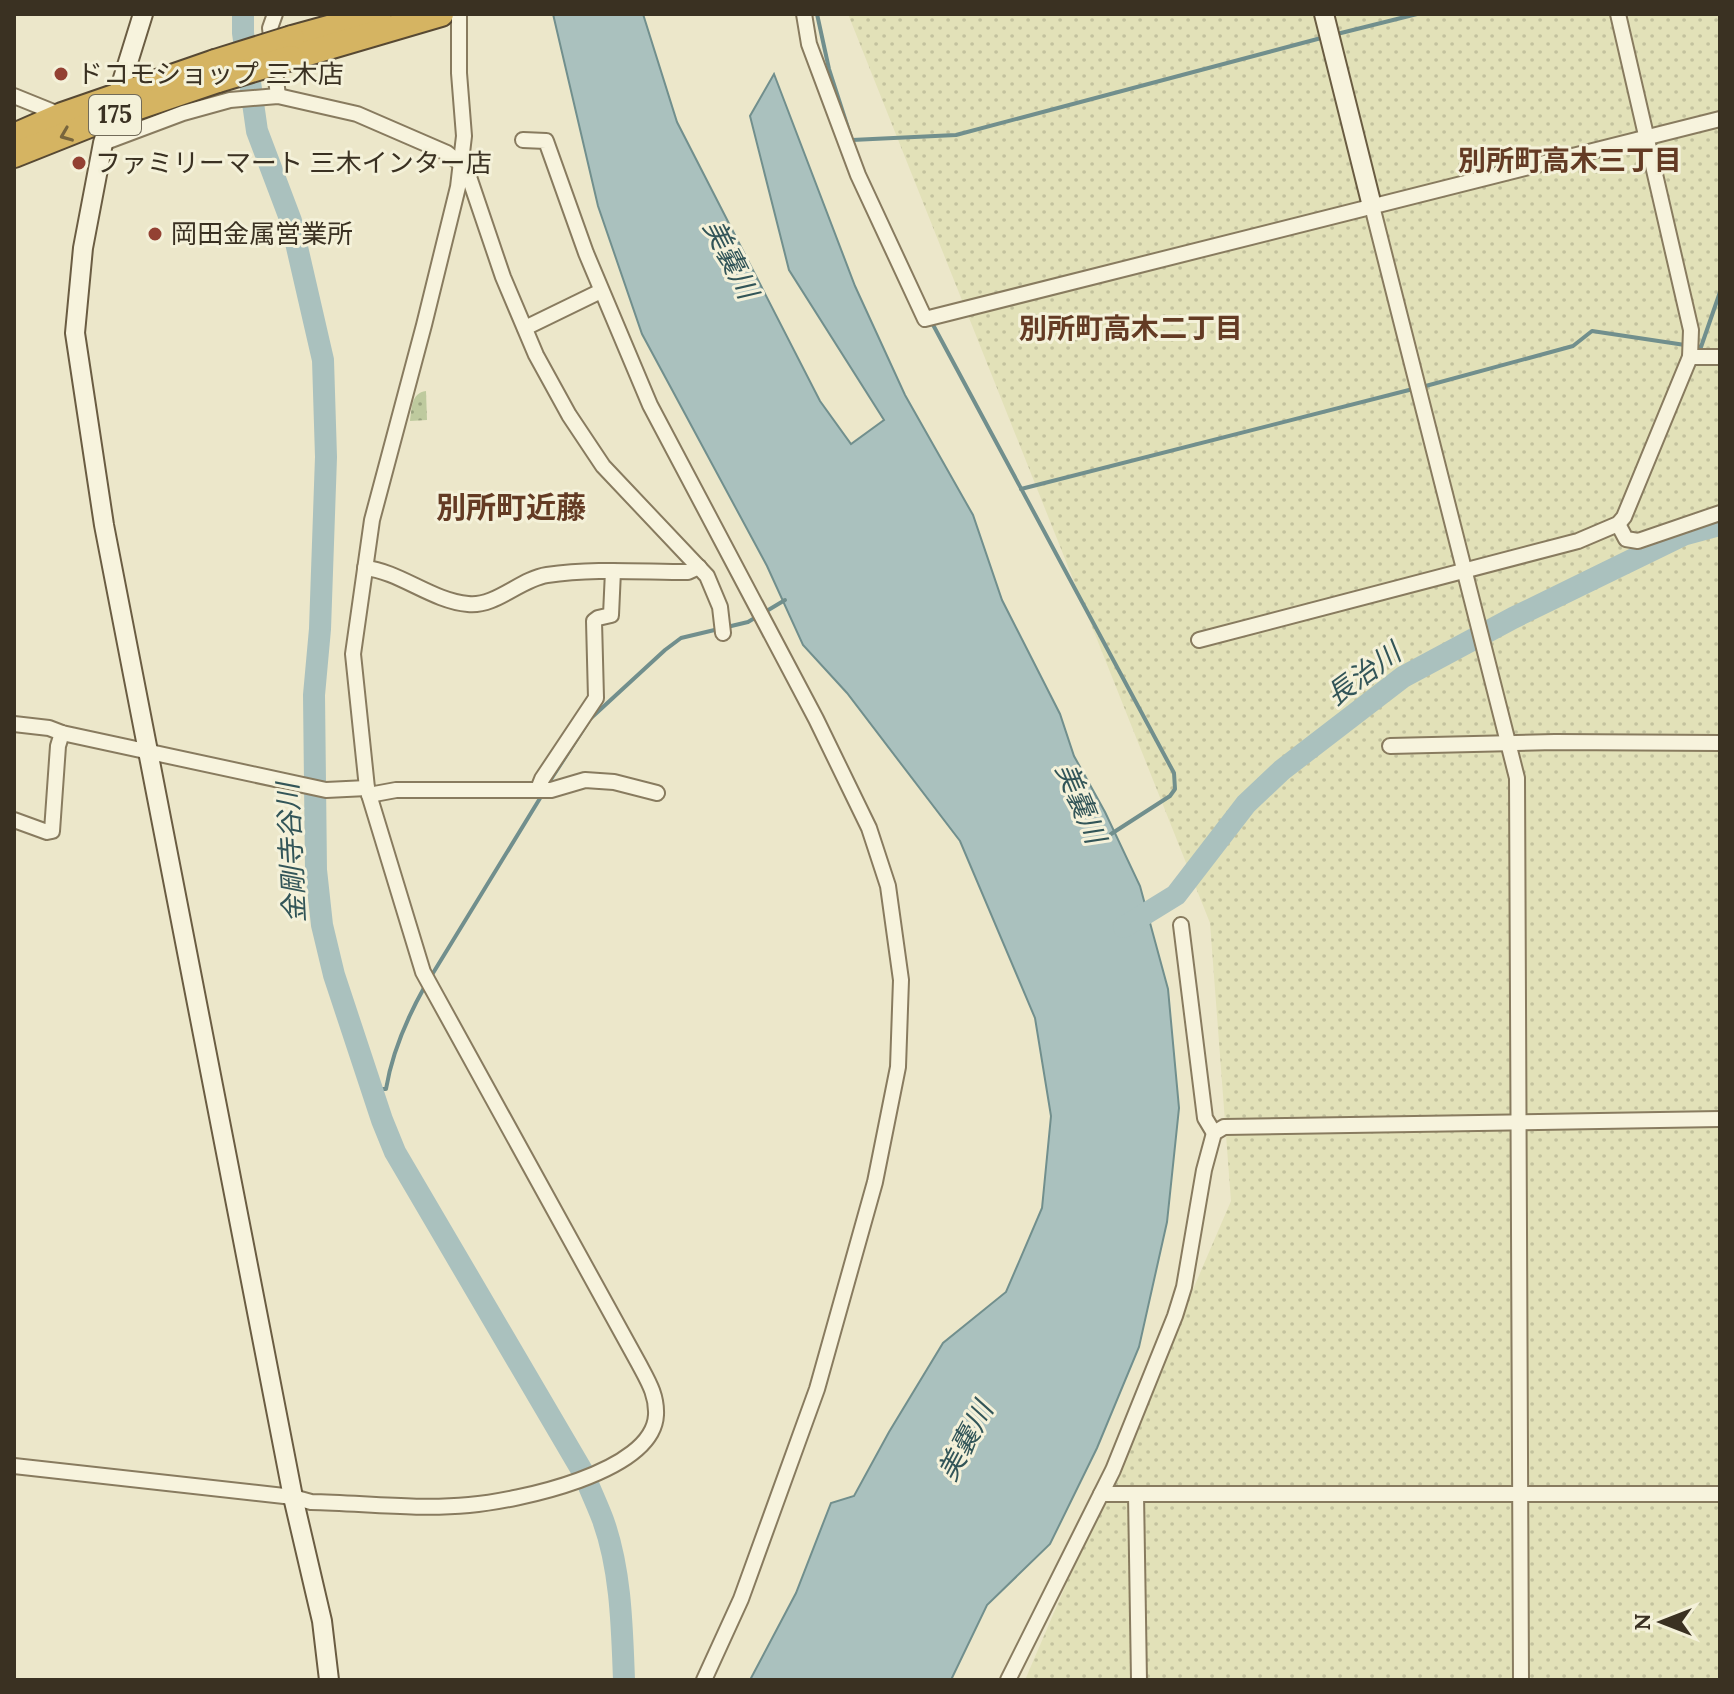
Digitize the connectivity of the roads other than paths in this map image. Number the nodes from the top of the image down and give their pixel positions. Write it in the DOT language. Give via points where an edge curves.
graph roads {
  1 [pos="143,14"];
  2 [pos="275,14"];
  3 [pos="379,14"];
  4 [pos="440,14"];
  5 [pos="459,14"];
  6 [pos="804,14"];
  7 [pos="1324,14"];
  8 [pos="1618,14"];
  9 [pos="291,48"];
  10 [pos="14,96"];
  11 [pos="278,96"];
  12 [pos="116,106"];
  13 [pos="62,115"];
  14 [pos="1720,119"];
  15 [pos="14,136"];
  16 [pos="1645,139"];
  17 [pos="523,140"];
  18 [pos="103,143"];
  19 [pos="14,155"];
  20 [pos="461,162"];
  21 [pos="1372,206"];
  22 [pos="601,291"];
  23 [pos="525,328"];
  24 [pos="1690,357"];
  25 [pos="1720,357"];
  26 [pos="1720,513"];
  27 [pos="1618,524"];
  28 [pos="699,567"];
  29 [pos="365,568"];
  30 [pos="613,571"];
  31 [pos="1465,571"];
  32 [pos="723,633"];
  33 [pos="1199,640"];
  34 [pos="14,724"];
  35 [pos="62,733"];
  36 [pos="1720,743"];
  37 [pos="1509,745"];
  38 [pos="1390,746"];
  39 [pos="149,751"];
  40 [pos="538,789"];
  41 [pos="368,792"];
  42 [pos="657,793"];
  43 [pos="14,820"];
  44 [pos="1181,925"];
  45 [pos="1720,1119"];
  46 [pos="1520,1121"];
  47 [pos="1214,1133"];
  48 [pos="14,1466"];
  49 [pos="1520,1493"];
  50 [pos="1101,1494"];
  51 [pos="1136,1494"];
  52 [pos="1720,1494"];
  53 [pos="293,1497"];
  54 [pos="329,1680"];
  55 [pos="704,1680"];
  56 [pos="1008,1680"];
  57 [pos="1139,1680"];
  58 [pos="1521,1680"];
  1 -- 12 [label="street"];
  2 -- 11 [label="street" via="270,28"];
  3 -- 9 [label="highway, 175"];
  4 -- 9 [label="highway, 175"];
  5 -- 20 [label="street"];
  6 -- 21 [label="street" via="809,44 858,175 925,319"];
  7 -- 21 [label="street"];
  8 -- 16 [label="street"];
  9 -- 12 [label="highway, 175, bridge"];
  10 -- 13 [label="street"];
  11 -- 18 [label="street" via="230,100"];
  11 -- 20 [label="street" via="357,114"];
  12 -- 13 [label="highway, 175"];
  12 -- 18 [label="street"];
  12 -- 19 [label="highway, 175, one-way"];
  13 -- 15 [label="highway, 175"];
  14 -- 16 [label="street"];
  16 -- 21 [label="street"];
  16 -- 24 [label="street" via="1690,323"];
  17 -- 22 [label="street" via="546,141"];
  18 -- 39 [label="street" via="83,248 75,333 104,525"];
  20 -- 23 [label="street"];
  20 -- 29 [label="street" via="372,520"];
  21 -- 31 [label="street"];
  22 -- 23 [label="street"];
  22 -- 55 [label="street" via="650,405 869,828 888,886 901,980 898,1067 875,1182 817,1389 741,1599"];
  23 -- 28 [label="street" via="569,415 603,466"];
  24 -- 25 [label="street"];
  24 -- 27 [label="street" via="1635,496"];
  26 -- 27 [label="street" via="1638,541 1626,539"];
  27 -- 31 [label="street" via="1578,541"];
  28 -- 30 [label="street" via="688,572"];
  28 -- 32 [label="street" via="720,607"];
  29 -- 30 [label="street" via="468,605 483,604 532,578"];
  29 -- 41 [label="street" via="353,654"];
  30 -- 40 [label="street" via="611,615 594,621 596,698"];
  31 -- 33 [label="street"];
  31 -- 37 [label="street"];
  34 -- 35 [label="street"];
  35 -- 39 [label="street"];
  35 -- 43 [label="street" via="52,831"];
  36 -- 37 [label="street"];
  37 -- 38 [label="street"];
  37 -- 46 [label="street" via="1517,778"];
  39 -- 41 [label="street" via="326,790"];
  39 -- 53 [label="street"];
  40 -- 41 [label="street"];
  40 -- 42 [label="street" via="585,780"];
  41 -- 53 [label="street" via="423,972 656,1397 657,1418 650,1436 627,1458 523,1497 468,1505 311,1502"];
  44 -- 47 [label="street" via="1205,1118"];
  45 -- 46 [label="street"];
  46 -- 47 [label="street" via="1224,1127"];
  46 -- 49 [label="street"];
  47 -- 50 [label="street" via="1184,1287"];
  48 -- 53 [label="street"];
  49 -- 51 [label="street"];
  49 -- 52 [label="street"];
  49 -- 58 [label="street"];
  50 -- 51 [label="street"];
  50 -- 56 [label="street"];
  51 -- 57 [label="street"];
  53 -- 54 [label="street" via="322,1621"];
}
